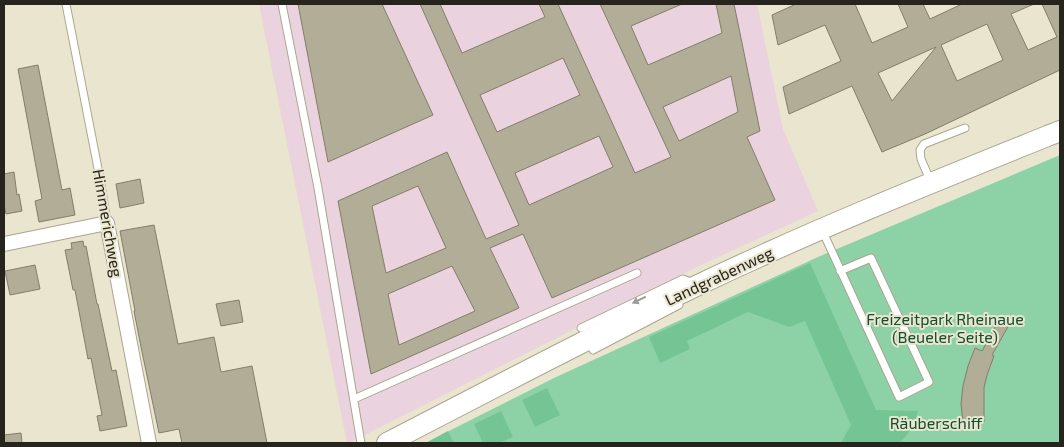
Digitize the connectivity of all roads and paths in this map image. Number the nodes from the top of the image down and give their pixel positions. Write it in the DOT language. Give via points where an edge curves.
graph roads {
  1 [pos="66,4"];
  2 [pos="282,4"];
  3 [pos="965,128"];
  4 [pos="1060,131"];
  5 [pos="931,183"];
  6 [pos="107,223"];
  7 [pos="822,229"];
  8 [pos="4,244"];
  9 [pos="840,271"];
  10 [pos="637,273"];
  11 [pos="695,292"];
  12 [pos="684,303"];
  13 [pos="581,328"];
  14 [pos="592,350"];
  15 [pos="354,399"];
  16 [pos="149,443"];
  17 [pos="361,443"];
  18 [pos="387,443"];
  1 -- 6 [label="lane, Himmerichweg"];
  2 -- 15 [label="lane"];
  3 -- 5 [label="lane" via="924,144 920,150"];
  4 -- 5 [label="street, Landgrabenweg"];
  5 -- 7 [label="street, Landgrabenweg"];
  6 -- 8 [label="street"];
  6 -- 16 [label="street, Himmerichweg"];
  7 -- 9 [label="lane"];
  7 -- 11 [label="street, Landgrabenweg"];
  9 -- 9 [label="lane" via="899,397 929,382 871,258"];
  10 -- 15 [label="lane"];
  11 -- 13 [label="lane, one-way" via="683,279"];
  11 -- 18 [label="street, Landgrabenweg" via="579,343"];
  12 -- 14 [label="lane"];
  15 -- 17 [label="lane"];
}
